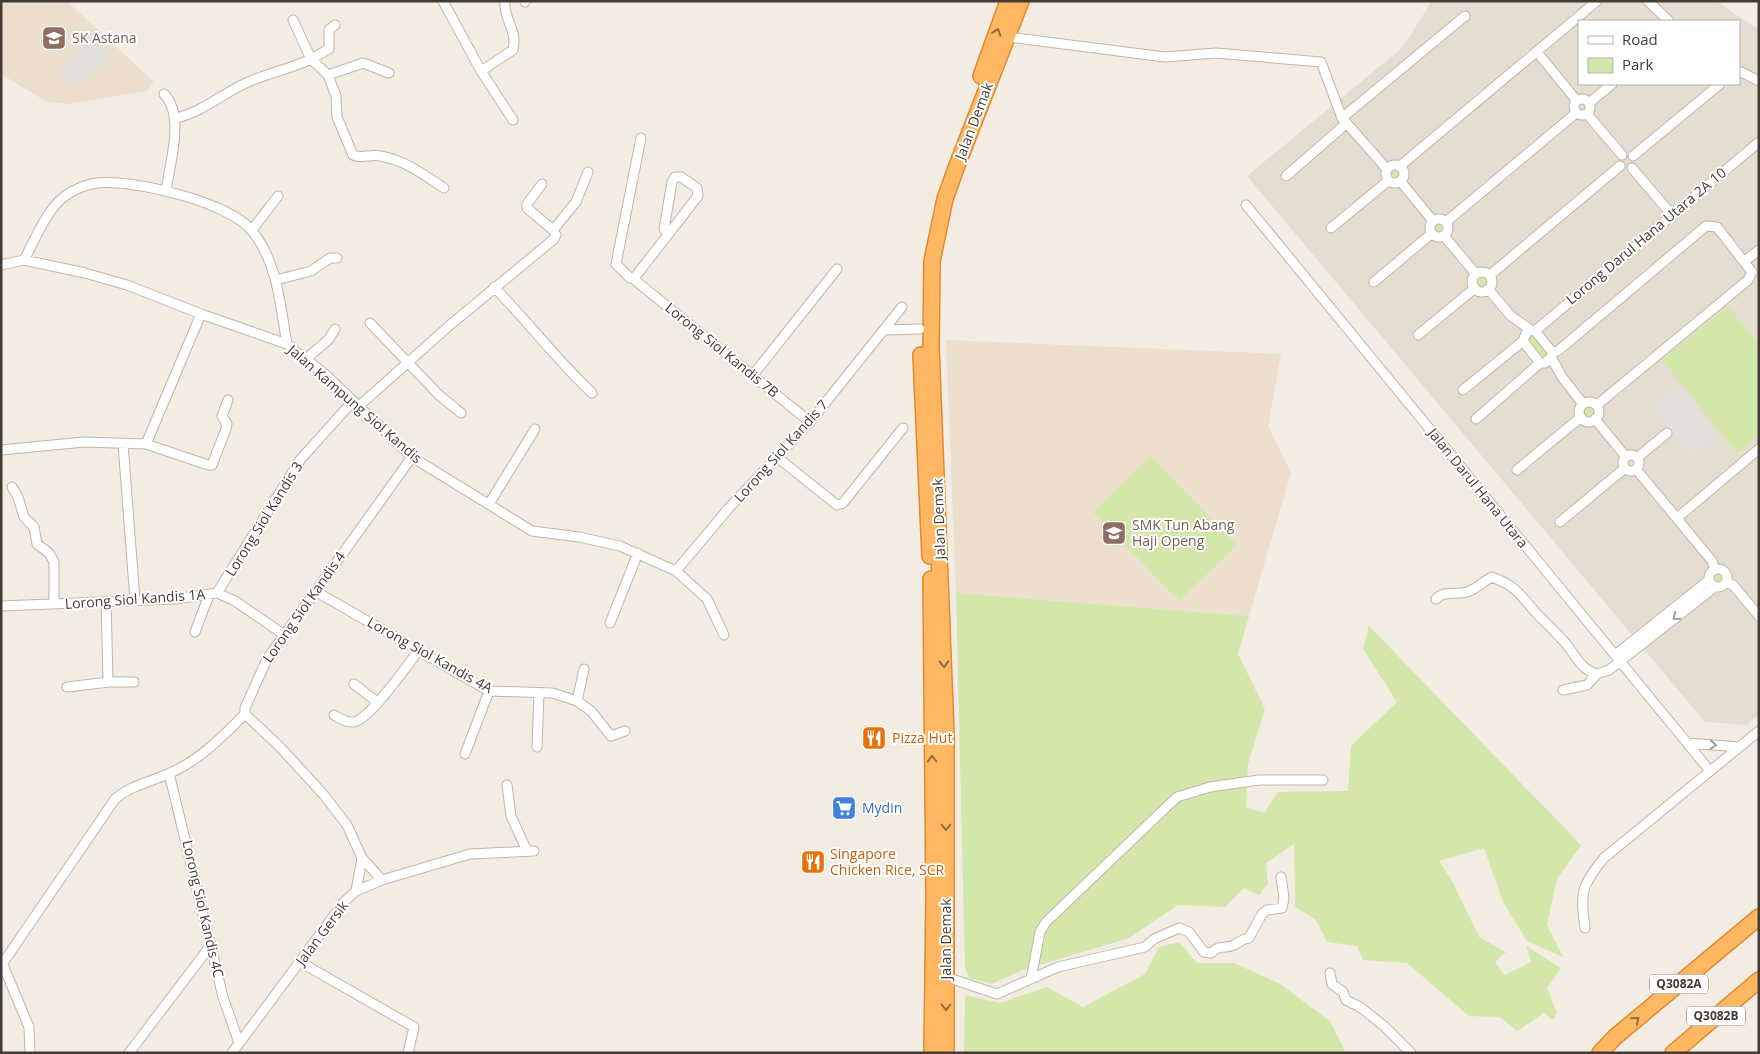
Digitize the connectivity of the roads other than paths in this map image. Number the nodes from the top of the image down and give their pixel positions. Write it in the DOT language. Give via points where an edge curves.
graph roads {
  1 [pos="442,1"];
  2 [pos="505,1"];
  3 [pos="1008,1"];
  4 [pos="1021,1"];
  5 [pos="1597,1"];
  6 [pos="1648,1"];
  7 [pos="1465,16"];
  8 [pos="293,20"];
  9 [pos="1668,20"];
  10 [pos="335,25"];
  11 [pos="1008,37"];
  12 [pos="1537,52"];
  13 [pos="312,59"];
  14 [pos="481,71"];
  15 [pos="1740,72"];
  16 [pos="389,73"];
  17 [pos="328,75"];
  18 [pos="1759,81"];
  19 [pos="1611,85"];
  20 [pos="1719,85"];
  21 [pos="164,94"];
  22 [pos="1577,101"];
  23 [pos="1589,103"];
  24 [pos="1576,113"];
  25 [pos="1588,114"];
  26 [pos="176,118"];
  27 [pos="513,120"];
  28 [pos="1345,121"];
  29 [pos="641,138"];
  30 [pos="1759,142"];
  31 [pos="1622,155"];
  32 [pos="1633,156"];
  33 [pos="1400,166"];
  34 [pos="1620,166"];
  35 [pos="1632,168"];
  36 [pos="1387,169"];
  37 [pos="588,172"];
  38 [pos="1286,176"];
  39 [pos="1388,181"];
  40 [pos="1401,182"];
  41 [pos="542,184"];
  42 [pos="444,188"];
  43 [pos="166,190"];
  44 [pos="278,196"];
  45 [pos="1246,205"];
  46 [pos="1672,215"];
  47 [pos="1433,221"];
  48 [pos="1446,222"];
  49 [pos="1331,228"];
  50 [pos="252,230"];
  51 [pos="553,230"];
  52 [pos="668,233"];
  53 [pos="1432,234"];
  54 [pos="1444,236"];
  55 [pos="1759,250"];
  56 [pos="337,258"];
  57 [pos="24,260"];
  58 [pos="1746,261"];
  59 [pos="1,265"];
  60 [pos="837,268"];
  61 [pos="1476,274"];
  62 [pos="1490,275"];
  63 [pos="635,277"];
  64 [pos="276,280"];
  65 [pos="1374,282"];
  66 [pos="494,287"];
  67 [pos="1475,288"];
  68 [pos="1488,289"];
  69 [pos="902,307"];
  70 [pos="201,314"];
  71 [pos="1511,316"];
  72 [pos="370,323"];
  73 [pos="335,329"];
  74 [pos="920,329"];
  75 [pos="885,330"];
  76 [pos="1533,331"];
  77 [pos="1418,335"];
  78 [pos="1523,339"];
  79 [pos="287,344"];
  80 [pos="306,359"];
  81 [pos="1547,359"];
  82 [pos="408,363"];
  83 [pos="753,375"];
  84 [pos="1463,390"];
  85 [pos="592,393"];
  86 [pos="228,400"];
  87 [pos="356,404"];
  88 [pos="1583,404"];
  89 [pos="1597,406"];
  90 [pos="461,414"];
  91 [pos="1581,417"];
  92 [pos="1476,419"];
  93 [pos="1595,419"];
  94 [pos="810,422"];
  95 [pos="903,428"];
  96 [pos="535,429"];
  97 [pos="1666,433"];
  98 [pos="123,444"];
  99 [pos="146,444"];
  100 [pos="1759,449"];
  101 [pos="1,450"];
  102 [pos="412,457"];
  103 [pos="1626,457"];
  104 [pos="778,458"];
  105 [pos="1637,458"];
  106 [pos="1625,468"];
  107 [pos="1636,469"];
  108 [pos="1517,470"];
  109 [pos="12,487"];
  110 [pos="489,504"];
  111 [pos="1677,518"];
  112 [pos="1560,522"];
  113 [pos="638,553"];
  114 [pos="1716,569"];
  115 [pos="676,572"];
  116 [pos="1726,582"];
  117 [pos="1712,583"];
  118 [pos="315,591"];
  119 [pos="213,594"];
  120 [pos="1436,599"];
  121 [pos="134,600"];
  122 [pos="106,602"];
  123 [pos="54,604"];
  124 [pos="1,606"];
  125 [pos="1759,616"];
  126 [pos="610,622"];
  127 [pos="195,632"];
  128 [pos="724,635"];
  129 [pos="286,636"];
  130 [pos="419,650"];
  131 [pos="1618,658"];
  132 [pos="584,669"];
  133 [pos="1597,674"];
  134 [pos="109,682"];
  135 [pos="134,682"];
  136 [pos="354,684"];
  137 [pos="67,686"];
  138 [pos="1564,690"];
  139 [pos="490,691"];
  140 [pos="539,694"];
  141 [pos="577,701"];
  142 [pos="377,702"];
  143 [pos="245,714"];
  144 [pos="334,716"];
  145 [pos="625,731"];
  146 [pos="1759,731"];
  147 [pos="1688,743"];
  148 [pos="537,747"];
  149 [pos="1739,747"];
  150 [pos="466,754"];
  151 [pos="1710,771"];
  152 [pos="169,774"];
  153 [pos="1323,780"];
  154 [pos="507,785"];
  155 [pos="362,858"];
  156 [pos="1281,877"];
  157 [pos="382,880"];
  158 [pos="356,891"];
  159 [pos="1759,917"];
  160 [pos="1585,928"];
  161 [pos="211,945"];
  162 [pos="300,962"];
  163 [pos="2,966"];
  164 [pos="1330,973"];
  165 [pos="946,977"];
  166 [pos="1031,979"];
  167 [pos="1759,980"];
  168 [pos="240,1043"];
  169 [pos="30,1053"];
  170 [pos="129,1053"];
  171 [pos="232,1053"];
  172 [pos="408,1053"];
  173 [pos="932,1053"];
  174 [pos="946,1053"];
  175 [pos="1410,1053"];
  176 [pos="1600,1053"];
  177 [pos="1673,1053"];
  1 -- 14 [label="street"];
  2 -- 14 [label="street" via="505,12 513,28 513,50"];
  74 -- 3 [label="highway, Jalan Demak, one-way" via="922,267 929,226 950,157"];
  4 -- 11 [label="highway, Jalan Demak"];
  5 -- 12 [label="street"];
  6 -- 9 [label="street"];
  7 -- 28 [label="street"];
  8 -- 13 [label="street"];
  10 -- 13 [label="street" via="329,30 329,49"];
  11 -- 28 [label="street" via="1165,57 1216,52 1321,62"];
  11 -- 165 [label="highway, Jalan Demak, one-way" via="945,199 932,261 931,347 946,734"];
  12 -- 22 [label="street"];
  12 -- 33 [label="street"];
  13 -- 17 [label="street"];
  13 -- 26 [label="street" via="248,82 188,115"];
  14 -- 27 [label="street"];
  15 -- 18 [label="street"];
  16 -- 17 [label="street" via="363,64"];
  17 -- 42 [label="street" via="336,96 337,117 353,155 378,155 402,162"];
  19 -- 23 [label="street"];
  20 -- 32 [label="street"];
  21 -- 26 [label="street" via="171,100"];
  22 -- 23 [label="street" via="1582,99"];
  22 -- 24 [label="street"];
  23 -- 25 [label="street"];
  24 -- 25 [label="street"];
  24 -- 48 [label="street"];
  25 -- 31 [label="street"];
  26 -- 43 [label="street"];
  28 -- 36 [label="street"];
  28 -- 38 [label="street"];
  29 -- 63 [label="street, Lorong Siol Kandis 7B" via="616,264 624,274"];
  30 -- 46 [label="street, Lorong Darul Hana Utara 2A 10"];
  31 -- 32 [label="street"];
  31 -- 34 [label="street"];
  32 -- 35 [label="street"];
  33 -- 36 [label="street"];
  33 -- 40 [label="street" via="1404,175"];
  34 -- 35 [label="street"];
  34 -- 62 [label="street"];
  35 -- 46 [label="street"];
  36 -- 39 [label="street" via="1385,176"];
  37 -- 51 [label="street" via="576,202"];
  39 -- 40 [label="street" via="1394,184"];
  39 -- 49 [label="street"];
  40 -- 47 [label="street"];
  41 -- 51 [label="street" via="527,208"];
  43 -- 50 [label="street" via="227,212"];
  43 -- 57 [label="street" via="95,183 73,192 60,201"];
  44 -- 50 [label="street"];
  45 -- 131 [label="street, Jalan Darul Hana Utara"];
  46 -- 76 [label="street, Lorong Darul Hana Utara 2A 10"];
  47 -- 48 [label="street" via="1441,219"];
  47 -- 53 [label="street" via="1429,226"];
  48 -- 54 [label="street" via="1448,228"];
  50 -- 64 [label="street" via="266,252"];
  51 -- 66 [label="street, Lorong Siol Kandis 3" via="554,238"];
  52 -- 52 [label="street" via="664,222 672,182 675,177 681,177 699,192"];
  52 -- 63 [label="street"];
  53 -- 54 [label="street" via="1438,238"];
  53 -- 65 [label="street"];
  54 -- 61 [label="street"];
  55 -- 58 [label="street"];
  56 -- 64 [label="street" via="330,258 311,271"];
  57 -- 59 [label="street, Jalan Kampung Siol Kandis"];
  57 -- 70 [label="street, Jalan Kampung Siol Kandis" via="127,285"];
  58 -- 81 [label="street" via="1717,227 1706,226"];
  58 -- 89 [label="street" via="1752,272 1748,280"];
  60 -- 83 [label="street"];
  61 -- 62 [label="street" via="1484,272"];
  61 -- 67 [label="street" via="1472,280"];
  62 -- 68 [label="street" via="1492,281"];
  63 -- 83 [label="street, Lorong Siol Kandis 7B" via="636,282"];
  64 -- 79 [label="street"];
  66 -- 82 [label="street, Lorong Siol Kandis 3"];
  66 -- 85 [label="street" via="542,338 554,356"];
  67 -- 68 [label="street"];
  67 -- 77 [label="street"];
  68 -- 71 [label="street"];
  69 -- 75 [label="street, Lorong Siol Kandis 7"];
  70 -- 79 [label="street, Jalan Kampung Siol Kandis"];
  70 -- 99 [label="street"];
  71 -- 76 [label="street"];
  71 -- 78 [label="street"];
  72 -- 82 [label="street"];
  73 -- 80 [label="street" via="325,343"];
  74 -- 75 [label="street"];
  173 -- 74 [label="highway, Jalan Demak, one-way" via="932,611"];
  75 -- 94 [label="street, Lorong Siol Kandis 7"];
  76 -- 78 [label="street, Lorong Darul Hana Utara 2A 10"];
  76 -- 81 [label="street"];
  78 -- 81 [label="street"];
  78 -- 84 [label="street, Lorong Darul Hana Utara 2A 10"];
  79 -- 80 [label="street, Jalan Kampung Siol Kandis"];
  80 -- 87 [label="street, Jalan Kampung Siol Kandis"];
  81 -- 88 [label="street"];
  81 -- 92 [label="street"];
  82 -- 87 [label="street, Lorong Siol Kandis 3"];
  82 -- 90 [label="street"];
  83 -- 94 [label="street, Lorong Siol Kandis 7B"];
  86 -- 99 [label="street" via="222,416 226,429 212,464"];
  87 -- 102 [label="street, Jalan Kampung Siol Kandis"];
  87 -- 119 [label="street, Lorong Siol Kandis 3" via="300,460"];
  88 -- 89 [label="street" via="1589,402"];
  88 -- 91 [label="street" via="1579,409"];
  89 -- 93 [label="street"];
  91 -- 93 [label="street" via="1587,421"];
  91 -- 108 [label="street"];
  93 -- 103 [label="street"];
  94 -- 104 [label="street, Lorong Siol Kandis 7"];
  95 -- 104 [label="street" via="843,504 837,505"];
  96 -- 110 [label="street"];
  97 -- 105 [label="street"];
  98 -- 99 [label="street"];
  98 -- 101 [label="street" via="84,442"];
  98 -- 121 [label="street"];
  100 -- 111 [label="street"];
  102 -- 110 [label="street, Jalan Kampung Siol Kandis"];
  102 -- 118 [label="street, Lorong Siol Kandis 4"];
  103 -- 105 [label="street" via="1633,455"];
  103 -- 106 [label="street" via="1623,462"];
  104 -- 115 [label="street, Lorong Siol Kandis 7" via="728,510"];
  105 -- 107 [label="street"];
  106 -- 107 [label="street"];
  106 -- 112 [label="street"];
  107 -- 111 [label="street"];
  109 -- 123 [label="street" via="24,516 34,526 37,544 54,562"];
  110 -- 113 [label="street, Jalan Kampung Siol Kandis" via="532,530 579,537"];
  111 -- 114 [label="street"];
  113 -- 115 [label="street, Jalan Kampung Siol Kandis"];
  113 -- 126 [label="street"];
  114 -- 116 [label="street" via="1725,572"];
  114 -- 117 [label="street" via="1710,574"];
  115 -- 128 [label="street, Jalan Kampung Siol Kandis" via="708,599"];
  116 -- 117 [label="street" via="1721,587"];
  116 -- 125 [label="street" via="1733,585"];
  117 -- 131 [label="street"];
  118 -- 129 [label="street, Lorong Siol Kandis 4"];
  118 -- 130 [label="street, Lorong Siol Kandis 4A"];
  119 -- 121 [label="street, Lorong Siol Kandis 1A"];
  119 -- 127 [label="street, Lorong Siol Kandis 3"];
  119 -- 129 [label="street, Lorong Siol Kandis 1A" via="235,601"];
  120 -- 133 [label="street" via="1442,593 1474,589 1492,577 1500,580 1525,597 1581,666"];
  121 -- 122 [label="street, Lorong Siol Kandis 1A"];
  122 -- 123 [label="street, Lorong Siol Kandis 1A"];
  122 -- 134 [label="street"];
  123 -- 124 [label="street, Lorong Siol Kandis 1A"];
  129 -- 143 [label="street, Lorong Siol Kandis 4" via="263,666"];
  130 -- 139 [label="street, Lorong Siol Kandis 4A"];
  130 -- 142 [label="street"];
  131 -- 133 [label="street" via="1609,670"];
  131 -- 147 [label="street, Jalan Darul Hana Utara"];
  132 -- 141 [label="street"];
  133 -- 138 [label="street" via="1587,685"];
  134 -- 135 [label="street"];
  134 -- 137 [label="street"];
  136 -- 142 [label="street"];
  139 -- 140 [label="street, Lorong Siol Kandis 4A"];
  139 -- 150 [label="street"];
  140 -- 141 [label="street, Lorong Siol Kandis 4A" via="552,693"];
  140 -- 148 [label="street"];
  141 -- 145 [label="street, Lorong Siol Kandis 4A" via="591,711 609,735"];
  142 -- 144 [label="street" via="356,722"];
  143 -- 152 [label="street, Lorong Siol Kandis 4" via="203,755"];
  143 -- 155 [label="street" via="323,794 348,825"];
  146 -- 149 [label="street"];
  147 -- 149 [label="street, one-way"];
  147 -- 151 [label="street, Jalan Darul Hana Utara"];
  149 -- 151 [label="street"];
  151 -- 160 [label="street" via="1604,858 1588,878 1581,899"];
  152 -- 161 [label="street, Lorong Siol Kandis 4C"];
  152 -- 163 [label="street, Lorong Siol Kandis 4" via="123,791 114,799"];
  153 -- 166 [label="street" via="1259,780 1210,787 1177,797 1046,922 1040,932"];
  154 -- 157 [label="street, Jalan Gersik" via="511,816 530,851 470,854"];
  155 -- 157 [label="street"];
  155 -- 158 [label="street"];
  156 -- 166 [label="street" via="1282,908 1267,910 1249,938 1232,945 1207,953 1189,932 1178,928 1145,947 1058,967"];
  157 -- 158 [label="street, Jalan Gersik"];
  158 -- 162 [label="street, Jalan Gersik" via="344,902"];
  176 -- 159 [label="highway, Q3082A, one-way"];
  161 -- 168 [label="street, Lorong Siol Kandis 4C" via="224,998"];
  161 -- 170 [label="street"];
  162 -- 168 [label="street, Jalan Gersik"];
  162 -- 172 [label="street" via="414,1027"];
  163 -- 169 [label="street" via="29,1027"];
  164 -- 175 [label="street" via="1332,984 1343,992 1346,1000 1384,1026"];
  165 -- 166 [label="street" via="997,994"];
  165 -- 174 [label="highway, Jalan Demak, one-way"];
  167 -- 177 [label="highway, Q3082B"];
  168 -- 171 [label="street, Jalan Gersik"];
}
